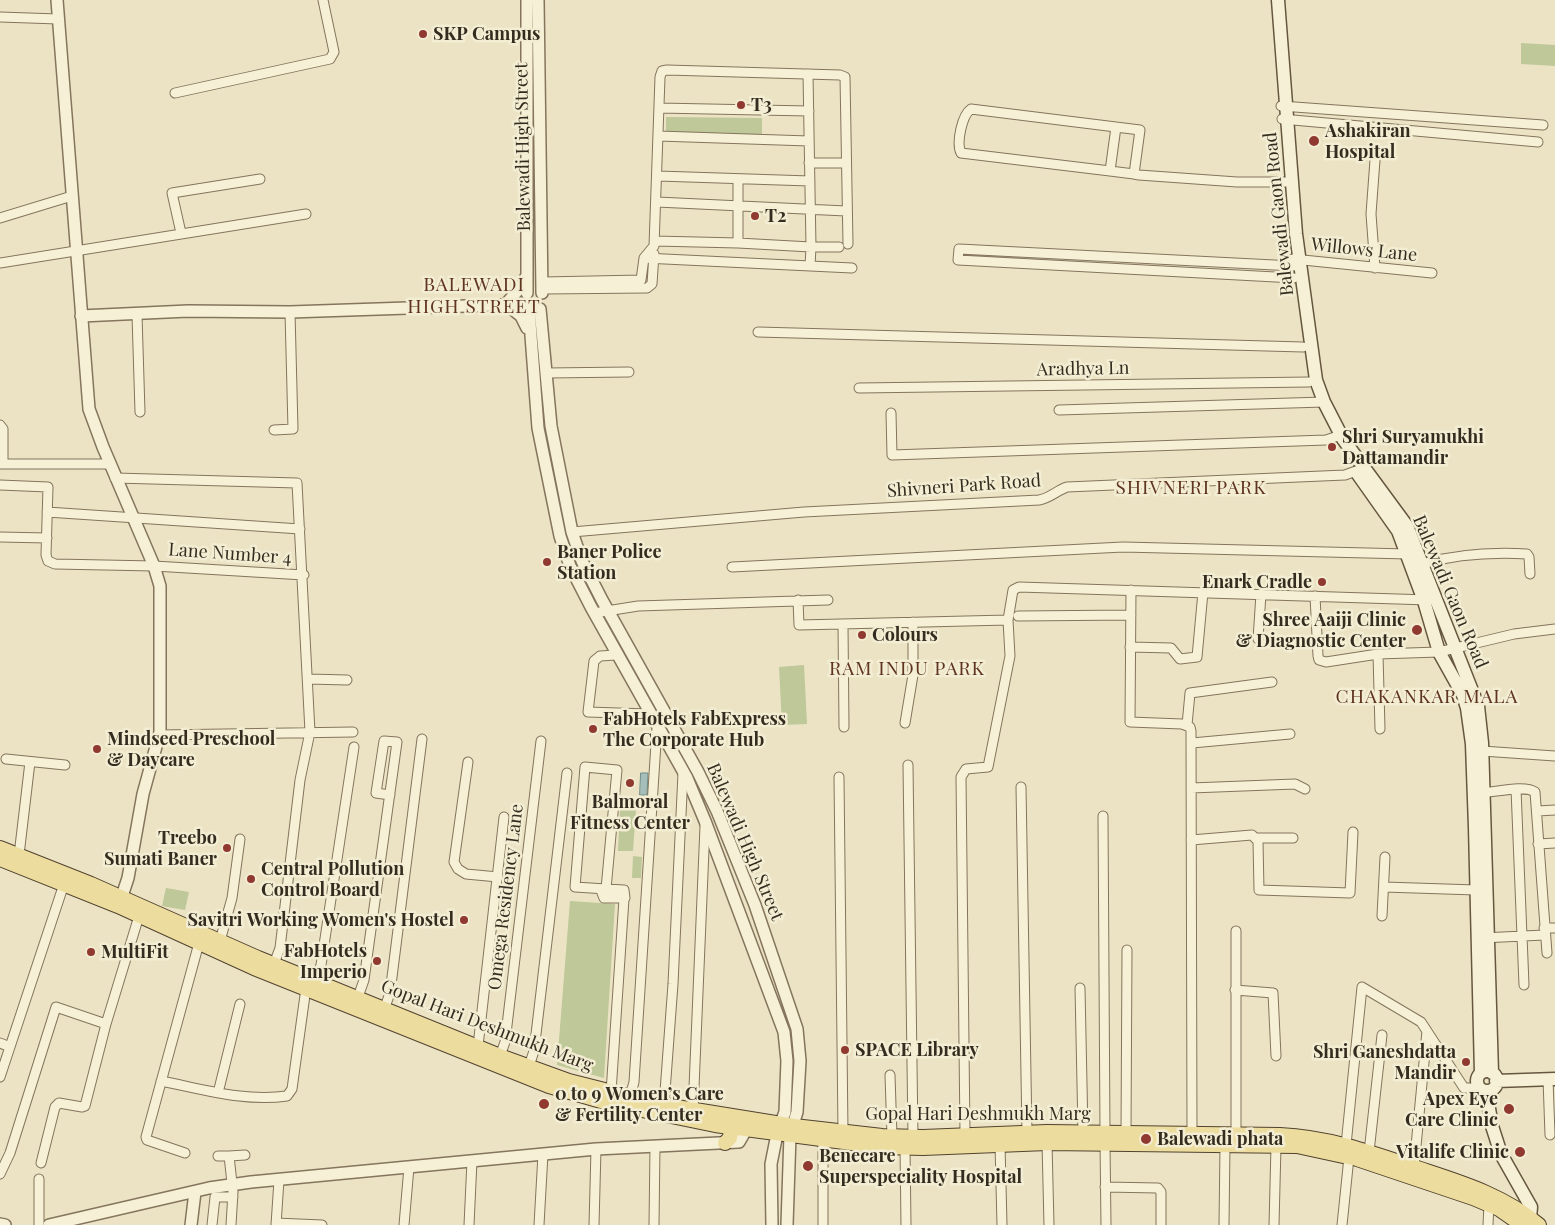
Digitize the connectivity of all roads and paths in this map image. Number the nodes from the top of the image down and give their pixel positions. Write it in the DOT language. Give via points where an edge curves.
graph roads {
  1 [pos="57,0"];
  2 [pos="323,0"];
  3 [pos="526,0"];
  4 [pos="538,0"];
  5 [pos="1276,0"];
  6 [pos="1284,0"];
  7 [pos="0,17"];
  8 [pos="58,19"];
  9 [pos="808,74"];
  10 [pos="175,93"];
  11 [pos="658,108"];
  12 [pos="809,111"];
  13 [pos="1284,113"];
  14 [pos="1543,125"];
  15 [pos="1116,127"];
  16 [pos="658,136"];
  17 [pos="809,140"];
  18 [pos="1538,142"];
  19 [pos="1374,160"];
  20 [pos="809,163"];
  21 [pos="845,164"];
  22 [pos="1110,171"];
  23 [pos="1134,174"];
  24 [pos="658,176"];
  25 [pos="260,179"];
  26 [pos="738,179"];
  27 [pos="810,181"];
  28 [pos="1290,182"];
  29 [pos="72,196"];
  30 [pos="657,202"];
  31 [pos="738,206"];
  32 [pos="810,210"];
  33 [pos="846,210"];
  34 [pos="306,214"];
  35 [pos="0,218"];
  36 [pos="181,234"];
  37 [pos="738,243"];
  38 [pos="811,247"];
  39 [pos="78,249"];
  40 [pos="654,249"];
  41 [pos="0,263"];
  42 [pos="810,266"];
  43 [pos="1295,266"];
  44 [pos="1278,267"];
  45 [pos="852,268"];
  46 [pos="1375,268"];
  47 [pos="528,272"];
  48 [pos="1432,273"];
  49 [pos="1278,278"];
  50 [pos="641,280"];
  51 [pos="650,286"];
  52 [pos="543,288"];
  53 [pos="506,304"];
  54 [pos="530,304"];
  55 [pos="290,312"];
  56 [pos="137,314"];
  57 [pos="81,316"];
  58 [pos="758,332"];
  59 [pos="530,339"];
  60 [pos="1303,347"];
  61 [pos="629,372"];
  62 [pos="546,373"];
  63 [pos="1308,382"];
  64 [pos="858,388"];
  65 [pos="1319,403"];
  66 [pos="1059,410"];
  67 [pos="140,412"];
  68 [pos="890,413"];
  69 [pos="0,425"];
  70 [pos="274,430"];
  71 [pos="1335,437"];
  72 [pos="1,464"];
  73 [pos="111,464"];
  74 [pos="1356,470"];
  75 [pos="115,478"];
  76 [pos="0,485"];
  77 [pos="47,512"];
  78 [pos="133,518"];
  79 [pos="300,529"];
  80 [pos="572,532"];
  81 [pos="0,537"];
  82 [pos="47,538"];
  83 [pos="1408,554"];
  84 [pos="1422,564"];
  85 [pos="154,566"];
  86 [pos="732,567"];
  87 [pos="1530,574"];
  88 [pos="304,575"];
  89 [pos="592,581"];
  90 [pos="581,586"];
  91 [pos="1131,590"];
  92 [pos="1203,592"];
  93 [pos="1261,594"];
  94 [pos="1314,596"];
  95 [pos="1429,599"];
  96 [pos="798,600"];
  97 [pos="828,600"];
  98 [pos="607,609"];
  99 [pos="594,613"];
  100 [pos="1131,615"];
  101 [pos="1018,616"];
  102 [pos="1008,620"];
  103 [pos="913,622"];
  104 [pos="843,625"];
  105 [pos="1555,629"];
  106 [pos="1258,639"];
  107 [pos="1130,647"];
  108 [pos="1455,648"];
  109 [pos="1439,652"];
  110 [pos="1378,654"];
  111 [pos="616,655"];
  112 [pos="308,680"];
  113 [pos="347,680"];
  114 [pos="1272,682"];
  115 [pos="649,714"];
  116 [pos="904,723"];
  117 [pos="1187,725"];
  118 [pos="844,727"];
  119 [pos="657,728"];
  120 [pos="1380,729"];
  121 [pos="310,732"];
  122 [pos="352,732"];
  123 [pos="1290,734"];
  124 [pos="160,735"];
  125 [pos="422,739"];
  126 [pos="541,742"];
  127 [pos="1192,742"];
  128 [pos="354,747"];
  129 [pos="1482,751"];
  130 [pos="1555,756"];
  131 [pos="6,759"];
  132 [pos="30,762"];
  133 [pos="468,762"];
  134 [pos="908,765"];
  135 [pos="65,766"];
  136 [pos="567,773"];
  137 [pos="684,774"];
  138 [pos="839,777"];
  139 [pos="1021,787"];
  140 [pos="1192,788"];
  141 [pos="1516,789"];
  142 [pos="1305,790"];
  143 [pos="1478,793"];
  144 [pos="390,795"];
  145 [pos="1555,810"];
  146 [pos="1538,811"];
  147 [pos="1104,816"];
  148 [pos="504,817"];
  149 [pos="705,821"];
  150 [pos="1353,832"];
  151 [pos="240,838"];
  152 [pos="1256,838"];
  153 [pos="1293,838"];
  154 [pos="1191,840"];
  155 [pos="1555,843"];
  156 [pos="1538,844"];
  157 [pos="0,848"];
  158 [pos="20,855"];
  159 [pos="1385,857"];
  160 [pos="0,859"];
  161 [pos="498,877"];
  162 [pos="64,884"];
  163 [pos="1384,887"];
  164 [pos="606,889"];
  165 [pos="1476,890"];
  166 [pos="120,902"];
  167 [pos="139,916"];
  168 [pos="1382,916"];
  169 [pos="1555,928"];
  170 [pos="1236,931"];
  171 [pos="1544,931"];
  172 [pos="1522,935"];
  173 [pos="1483,938"];
  174 [pos="220,941"];
  175 [pos="199,943"];
  176 [pos="1127,950"];
  177 [pos="1547,953"];
  178 [pos="274,964"];
  179 [pos="311,984"];
  180 [pos="1524,985"];
  181 [pos="1080,988"];
  182 [pos="1235,990"];
  183 [pos="358,997"];
  184 [pos="240,1004"];
  185 [pos="385,1007"];
  186 [pos="106,1024"];
  187 [pos="1426,1031"];
  188 [pos="1382,1035"];
  189 [pos="0,1044"];
  190 [pos="478,1046"];
  191 [pos="10,1047"];
  192 [pos="500,1056"];
  193 [pos="1276,1056"];
  194 [pos="529,1066"];
  195 [pos="890,1075"];
  196 [pos="1490,1076"];
  197 [pos="0,1077"];
  198 [pos="1551,1079"];
  199 [pos="161,1081"];
  200 [pos="1483,1089"];
  201 [pos="611,1092"];
  202 [pos="218,1093"];
  203 [pos="630,1097"];
  204 [pos="664,1105"];
  205 [pos="693,1111"];
  206 [pos="731,1128"];
  207 [pos="746,1130"];
  208 [pos="786,1130"];
  209 [pos="843,1132"];
  210 [pos="1082,1132"];
  211 [pos="1126,1133"];
  212 [pos="1192,1134"];
  213 [pos="1236,1134"];
  214 [pos="1550,1135"];
  215 [pos="892,1136"];
  216 [pos="965,1136"];
  217 [pos="1020,1137"];
  218 [pos="1105,1138"];
  219 [pos="823,1140"];
  220 [pos="909,1142"];
  221 [pos="725,1143"];
  222 [pos="1047,1143"];
  223 [pos="1000,1144"];
  224 [pos="1225,1145"];
  225 [pos="655,1146"];
  226 [pos="1276,1146"];
  227 [pos="596,1149"];
  228 [pos="1348,1151"];
  229 [pos="1369,1152"];
  230 [pos="185,1153"];
  231 [pos="543,1154"];
  232 [pos="245,1155"];
  233 [pos="218,1156"];
  234 [pos="229,1156"];
  235 [pos="472,1161"];
  236 [pos="41,1162"];
  237 [pos="409,1167"];
  238 [pos="1414,1167"];
  239 [pos="0,1174"];
  240 [pos="39,1179"];
  241 [pos="280,1180"];
  242 [pos="1105,1187"];
  243 [pos="232,1191"];
  244 [pos="195,1192"];
  245 [pos="1489,1204"];
  246 [pos="1506,1207"];
  247 [pos="1529,1223"];
  248 [pos="0,1224"];
  249 [pos="276,1224"];
  250 [pos="5,1225"];
  251 [pos="39,1225"];
  252 [pos="49,1225"];
  253 [pos="191,1225"];
  254 [pos="212,1225"];
  255 [pos="231,1225"];
  256 [pos="322,1225"];
  257 [pos="404,1225"];
  258 [pos="469,1225"];
  259 [pos="539,1225"];
  260 [pos="594,1225"];
  261 [pos="654,1225"];
  262 [pos="772,1225"];
  263 [pos="787,1225"];
  264 [pos="823,1225"];
  265 [pos="906,1225"];
  266 [pos="1002,1225"];
  267 [pos="1049,1225"];
  268 [pos="1106,1225"];
  269 [pos="1161,1225"];
  270 [pos="1224,1225"];
  271 [pos="1274,1225"];
  272 [pos="1342,1225"];
  273 [pos="1488,1225"];
  1 -- 8 [label="street"];
  2 -- 10 [label="street" via="334,52 330,59"];
  3 -- 47 [label="street, Balewadi High Street"];
  4 -- 52 [label="street, Balewadi High Street"];
  5 -- 6 [label="street"];
  5 -- 13 [label="main road, Balewadi Gaon Road"];
  7 -- 8 [label="street"];
  8 -- 29 [label="street"];
  9 -- 11 [label="street" via="662,71"];
  9 -- 12 [label="street"];
  9 -- 21 [label="street" via="845,77"];
  11 -- 12 [label="street"];
  11 -- 16 [label="street"];
  12 -- 17 [label="street"];
  13 -- 14 [label="street"];
  13 -- 18 [label="street"];
  13 -- 28 [label="main road, Balewadi Gaon Road"];
  15 -- 22 [label="street"];
  15 -- 22 [label="street" via="971,109 966,113 959,145 961,153"];
  15 -- 23 [label="street" via="1140,130"];
  16 -- 17 [label="street"];
  16 -- 24 [label="street"];
  17 -- 20 [label="street"];
  19 -- 46 [label="street" via="1371,214"];
  20 -- 21 [label="street"];
  20 -- 27 [label="street"];
  21 -- 33 [label="street"];
  22 -- 23 [label="street"];
  23 -- 28 [label="street" via="1237,182"];
  24 -- 26 [label="street"];
  24 -- 30 [label="street"];
  25 -- 36 [label="street" via="172,193"];
  26 -- 27 [label="street"];
  26 -- 31 [label="street"];
  27 -- 32 [label="street"];
  28 -- 43 [label="main road, Balewadi Gaon Road"];
  29 -- 35 [label="street"];
  29 -- 39 [label="street"];
  30 -- 31 [label="street"];
  30 -- 40 [label="street"];
  31 -- 32 [label="street"];
  31 -- 37 [label="street"];
  32 -- 33 [label="street"];
  32 -- 38 [label="street"];
  33 -- 38 [label="street" via="843,245"];
  34 -- 36 [label="street"];
  36 -- 39 [label="street"];
  37 -- 38 [label="street"];
  37 -- 40 [label="street"];
  38 -- 42 [label="street"];
  39 -- 41 [label="street"];
  39 -- 57 [label="street"];
  40 -- 42 [label="street"];
  40 -- 50 [label="street" via="644,258"];
  40 -- 51 [label="street"];
  42 -- 45 [label="street"];
  43 -- 44 [label="street"];
  43 -- 46 [label="street, Willows Lane"];
  43 -- 49 [label="street"];
  43 -- 60 [label="main road, Balewadi Gaon Road"];
  43 -- 65 [label="main road, Balewadi Gaon Road"];
  44 -- 49 [label="street"];
  44 -- 49 [label="street" via="960,249 957,257 958,260"];
  46 -- 48 [label="street, Willows Lane"];
  47 -- 53 [label="street"];
  47 -- 54 [label="street, Balewadi High Street"];
  50 -- 51 [label="street"];
  50 -- 52 [label="street"];
  51 -- 52 [label="street"];
  52 -- 54 [label="street" via="537,290"];
  53 -- 54 [label="street"];
  53 -- 55 [label="street"];
  53 -- 59 [label="street" via="524,319"];
  54 -- 59 [label="street, Balewadi High Street"];
  54 -- 62 [label="street, Balewadi High Street"];
  55 -- 56 [label="street"];
  55 -- 70 [label="street" via="293,429"];
  56 -- 57 [label="street"];
  56 -- 67 [label="street"];
  57 -- 73 [label="street" via="89,409"];
  58 -- 60 [label="street"];
  59 -- 90 [label="street, Balewadi High Street" via="538,428 555,520 570,566"];
  60 -- 63 [label="main road, Balewadi Gaon Road"];
  61 -- 62 [label="street"];
  62 -- 80 [label="street, Balewadi High Street" via="551,426"];
  63 -- 64 [label="street, Aradhya Ln"];
  63 -- 65 [label="main road, Balewadi Gaon Road"];
  65 -- 66 [label="street"];
  65 -- 71 [label="main road, Balewadi Gaon Road"];
  65 -- 84 [label="main road, Balewadi Gaon Road" via="1408,526"];
  68 -- 71 [label="street" via="892,454 1326,440"];
  69 -- 72 [label="street" via="3,429"];
  71 -- 74 [label="main road, Balewadi Gaon Road"];
  72 -- 73 [label="street"];
  73 -- 75 [label="street"];
  74 -- 80 [label="street, Shivneri Park Road" via="1345,475 1067,487 1050,498 1038,500 804,512"];
  74 -- 83 [label="main road, Balewadi Gaon Road" via="1398,531"];
  75 -- 78 [label="street"];
  75 -- 79 [label="street" via="298,483"];
  76 -- 77 [label="street, Lane Number 4" via="48,487"];
  77 -- 78 [label="street"];
  77 -- 82 [label="street, Lane Number 4"];
  78 -- 79 [label="street"];
  78 -- 85 [label="street"];
  79 -- 88 [label="street"];
  80 -- 89 [label="street, Balewadi High Street"];
  81 -- 82 [label="street"];
  82 -- 85 [label="street, Lane Number 4" via="46,555 48,561 55,564"];
  83 -- 86 [label="street" via="1123,547"];
  83 -- 95 [label="main road, Balewadi Gaon Road"];
  84 -- 87 [label="street" via="1462,556 1527,554"];
  84 -- 95 [label="main road, Balewadi Gaon Road"];
  85 -- 88 [label="street, Lane Number 4"];
  85 -- 124 [label="street" via="160,590"];
  88 -- 112 [label="street"];
  89 -- 90 [label="street"];
  89 -- 98 [label="street, Balewadi High Street"];
  90 -- 99 [label="street, Balewadi High Street"];
  91 -- 92 [label="street"];
  91 -- 100 [label="street"];
  91 -- 102 [label="street" via="1019,587 1011,595"];
  92 -- 93 [label="street"];
  92 -- 107 [label="street" via="1197,657 1180,659 1171,648"];
  93 -- 94 [label="street"];
  93 -- 106 [label="street"];
  94 -- 95 [label="street"];
  94 -- 110 [label="street" via="1319,660 1326,662"];
  95 -- 108 [label="main road, Balewadi Gaon Road"];
  95 -- 109 [label="main road, Balewadi Gaon Road"];
  96 -- 97 [label="street"];
  96 -- 98 [label="street"];
  96 -- 104 [label="street" via="799,625"];
  98 -- 99 [label="street"];
  98 -- 208 [label="street, Balewadi High Street" via="698,772 755,904 797,1029 800,1060 798,1112"];
  99 -- 111 [label="street, Balewadi High Street"];
  100 -- 101 [label="street"];
  100 -- 107 [label="street"];
  102 -- 103 [label="street"];
  102 -- 216 [label="street" via="1010,656 988,767 966,769 961,776"];
  103 -- 104 [label="street"];
  103 -- 116 [label="street" via="912,675"];
  104 -- 118 [label="street"];
  105 -- 108 [label="street" via="1514,634"];
  107 -- 117 [label="street" via="1130,722"];
  108 -- 109 [label="street"];
  108 -- 129 [label="main road, Balewadi Gaon Road" via="1478,706"];
  109 -- 110 [label="street"];
  109 -- 143 [label="main road, Balewadi Gaon Road" via="1468,708"];
  110 -- 120 [label="street"];
  111 -- 115 [label="street, Balewadi High Street"];
  111 -- 115 [label="street" via="600,656 594,661 588,712"];
  112 -- 113 [label="street"];
  112 -- 121 [label="street"];
  114 -- 117 [label="street" via="1190,692"];
  115 -- 119 [label="street, Balewadi High Street"];
  117 -- 127 [label="street"];
  119 -- 137 [label="street, Balewadi High Street"];
  119 -- 203 [label="street" via="635,1073"];
  121 -- 122 [label="street"];
  121 -- 124 [label="street"];
  121 -- 178 [label="street" via="300,780 280,948"];
  123 -- 127 [label="street"];
  124 -- 166 [label="street" via="142,794 132,859"];
  125 -- 185 [label="street" via="390,993"];
  126 -- 192 [label="street, Omega Residency Lane" via="505,1042"];
  127 -- 140 [label="street"];
  128 -- 179 [label="street" via="321,964"];
  129 -- 130 [label="street"];
  129 -- 143 [label="main road, Balewadi Gaon Road"];
  131 -- 132 [label="street"];
  132 -- 135 [label="street"];
  132 -- 158 [label="street"];
  133 -- 161 [label="street" via="454,862 458,870 466,874"];
  134 -- 220 [label="street"];
  136 -- 194 [label="street" via="534,1051"];
  137 -- 149 [label="street, Balewadi High Street"];
  137 -- 204 [label="street"];
  138 -- 209 [label="street"];
  139 -- 217 [label="street"];
  140 -- 142 [label="street" via="1295,784"];
  140 -- 154 [label="street"];
  141 -- 143 [label="street"];
  141 -- 146 [label="street" via="1532,789"];
  141 -- 172 [label="street"];
  143 -- 165 [label="main road, Balewadi Gaon Road"];
  143 -- 173 [label="main road, Balewadi Gaon Road"];
  144 -- 144 [label="street" via="397,742 384,741 376,793"];
  144 -- 183 [label="street" via="364,980"];
  145 -- 146 [label="street"];
  146 -- 156 [label="street"];
  147 -- 218 [label="street"];
  148 -- 161 [label="street"];
  149 -- 205 [label="street"];
  149 -- 208 [label="street, Balewadi High Street" via="784,1032"];
  150 -- 152 [label="street" via="1350,893 1259,890"];
  151 -- 174 [label="street" via="232,898"];
  152 -- 153 [label="street"];
  152 -- 154 [label="street" via="1252,835"];
  154 -- 212 [label="street"];
  155 -- 156 [label="street"];
  156 -- 171 [label="street"];
  157 -- 158 [label="main road, Gopal Hari Deshmukh Marg"];
  158 -- 166 [label="main road, Gopal Hari Deshmukh Marg"];
  159 -- 163 [label="street"];
  160 -- 162 [label="main road, Gopal Hari Deshmukh Marg"];
  161 -- 190 [label="street"];
  162 -- 166 [label="main road, Gopal Hari Deshmukh Marg"];
  162 -- 191 [label="street"];
  163 -- 165 [label="street"];
  163 -- 168 [label="street"];
  164 -- 164 [label="street" via="617,770 585,767 575,887"];
  164 -- 201 [label="street" via="626,892"];
  165 -- 173 [label="main road, Balewadi Gaon Road"];
  166 -- 167 [label="main road, Gopal Hari Deshmukh Marg"];
  166 -- 174 [label="main road, Gopal Hari Deshmukh Marg"];
  167 -- 175 [label="main road, Gopal Hari Deshmukh Marg"];
  167 -- 186 [label="street"];
  169 -- 171 [label="street"];
  170 -- 182 [label="street"];
  171 -- 172 [label="street"];
  171 -- 177 [label="street"];
  172 -- 173 [label="street"];
  172 -- 180 [label="street"];
  173 -- 196 [label="main road, Balewadi Gaon Road"];
  174 -- 178 [label="main road, Gopal Hari Deshmukh Marg"];
  175 -- 179 [label="main road, Gopal Hari Deshmukh Marg"];
  175 -- 199 [label="street"];
  176 -- 211 [label="street"];
  178 -- 179 [label="main road, Gopal Hari Deshmukh Marg"];
  179 -- 183 [label="main road, Gopal Hari Deshmukh Marg"];
  179 -- 202 [label="street" via="292,1089 287,1096 248,1097"];
  179 -- 206 [label="main road, Gopal Hari Deshmukh Marg" via="530,1078 583,1097"];
  181 -- 210 [label="street"];
  182 -- 193 [label="street" via="1274,993"];
  182 -- 213 [label="street"];
  183 -- 185 [label="main road, Gopal Hari Deshmukh Marg"];
  184 -- 202 [label="street"];
  185 -- 190 [label="main road, Gopal Hari Deshmukh Marg"];
  186 -- 236 [label="street" via="85,1106 59,1103 55,1107"];
  186 -- 239 [label="street" via="56,1007 10,1153"];
  187 -- 200 [label="street" via="1464,1088"];
  187 -- 228 [label="street" via="1421,1018 1362,987"];
  187 -- 238 [label="street"];
  188 -- 229 [label="street"];
  189 -- 191 [label="street"];
  190 -- 192 [label="main road, Gopal Hari Deshmukh Marg"];
  191 -- 197 [label="street"];
  192 -- 194 [label="main road, Gopal Hari Deshmukh Marg"];
  194 -- 201 [label="main road, Gopal Hari Deshmukh Marg"];
  195 -- 215 [label="street"];
  196 -- 198 [label="main road"];
  196 -- 200 [label="main road" via="1494,1088"];
  196 -- 200 [label="main road, Balewadi Gaon Road" via="1477,1081"];
  198 -- 214 [label="street"];
  199 -- 202 [label="street"];
  199 -- 230 [label="street" via="147,1140"];
  200 -- 247 [label="main road" via="1501,1154 1528,1198 1531,1207"];
  201 -- 203 [label="main road, Gopal Hari Deshmukh Marg"];
  203 -- 204 [label="main road, Gopal Hari Deshmukh Marg"];
  204 -- 205 [label="main road, Gopal Hari Deshmukh Marg"];
  205 -- 208 [label="main road, Gopal Hari Deshmukh Marg"];
  206 -- 207 [label="main road, Gopal Hari Deshmukh Marg"];
  206 -- 221 [label="main road" via="730,1138"];
  207 -- 208 [label="main road, Gopal Hari Deshmukh Marg"];
  207 -- 221 [label="street" via="739,1142"];
  208 -- 209 [label="main road, Gopal Hari Deshmukh Marg"];
  208 -- 219 [label="main road, Gopal Hari Deshmukh Marg"];
  208 -- 262 [label="street" via="771,1164"];
  208 -- 263 [label="street"];
  209 -- 215 [label="main road, Gopal Hari Deshmukh Marg"];
  210 -- 217 [label="main road, Gopal Hari Deshmukh Marg"];
  210 -- 218 [label="main road, Gopal Hari Deshmukh Marg"];
  211 -- 212 [label="main road, Gopal Hari Deshmukh Marg"];
  211 -- 218 [label="main road, Gopal Hari Deshmukh Marg"];
  212 -- 213 [label="main road, Gopal Hari Deshmukh Marg"];
  213 -- 228 [label="main road, Gopal Hari Deshmukh Marg" via="1298,1136"];
  215 -- 220 [label="main road, Gopal Hari Deshmukh Marg"];
  216 -- 217 [label="main road, Gopal Hari Deshmukh Marg"];
  216 -- 220 [label="main road, Gopal Hari Deshmukh Marg"];
  217 -- 222 [label="main road, Gopal Hari Deshmukh Marg"];
  217 -- 223 [label="main road, Gopal Hari Deshmukh Marg"];
  218 -- 222 [label="main road, Gopal Hari Deshmukh Marg"];
  218 -- 224 [label="main road, Gopal Hari Deshmukh Marg"];
  218 -- 242 [label="street"];
  219 -- 220 [label="main road, Gopal Hari Deshmukh Marg"];
  219 -- 264 [label="street"];
  220 -- 223 [label="main road, Gopal Hari Deshmukh Marg"];
  220 -- 265 [label="street"];
  221 -- 225 [label="street"];
  222 -- 267 [label="street"];
  223 -- 266 [label="street"];
  224 -- 226 [label="main road, Gopal Hari Deshmukh Marg"];
  224 -- 270 [label="street"];
  225 -- 227 [label="street"];
  225 -- 261 [label="street"];
  226 -- 228 [label="main road, Gopal Hari Deshmukh Marg"];
  226 -- 271 [label="street"];
  227 -- 231 [label="street"];
  227 -- 260 [label="street"];
  228 -- 229 [label="main road, Gopal Hari Deshmukh Marg"];
  228 -- 245 [label="main road, Gopal Hari Deshmukh Marg"];
  228 -- 272 [label="street"];
  229 -- 238 [label="main road, Gopal Hari Deshmukh Marg"];
  231 -- 235 [label="street"];
  231 -- 259 [label="street"];
  232 -- 234 [label="street"];
  233 -- 234 [label="street"];
  234 -- 243 [label="street"];
  235 -- 237 [label="street"];
  235 -- 258 [label="street"];
  237 -- 241 [label="street"];
  237 -- 257 [label="street"];
  238 -- 246 [label="main road, Gopal Hari Deshmukh Marg" via="1477,1188"];
  240 -- 251 [label="street"];
  241 -- 243 [label="street"];
  241 -- 249 [label="street"];
  242 -- 268 [label="street"];
  242 -- 269 [label="street" via="1158,1188 1161,1192"];
  243 -- 244 [label="street"];
  243 -- 254 [label="street" via="216,1196"];
  243 -- 255 [label="street"];
  244 -- 252 [label="street"];
  244 -- 253 [label="street"];
  245 -- 246 [label="main road, Gopal Hari Deshmukh Marg"];
  245 -- 273 [label="street"];
  246 -- 247 [label="main road, Gopal Hari Deshmukh Marg"];
  248 -- 250 [label="street"];
  249 -- 256 [label="street"];
}
